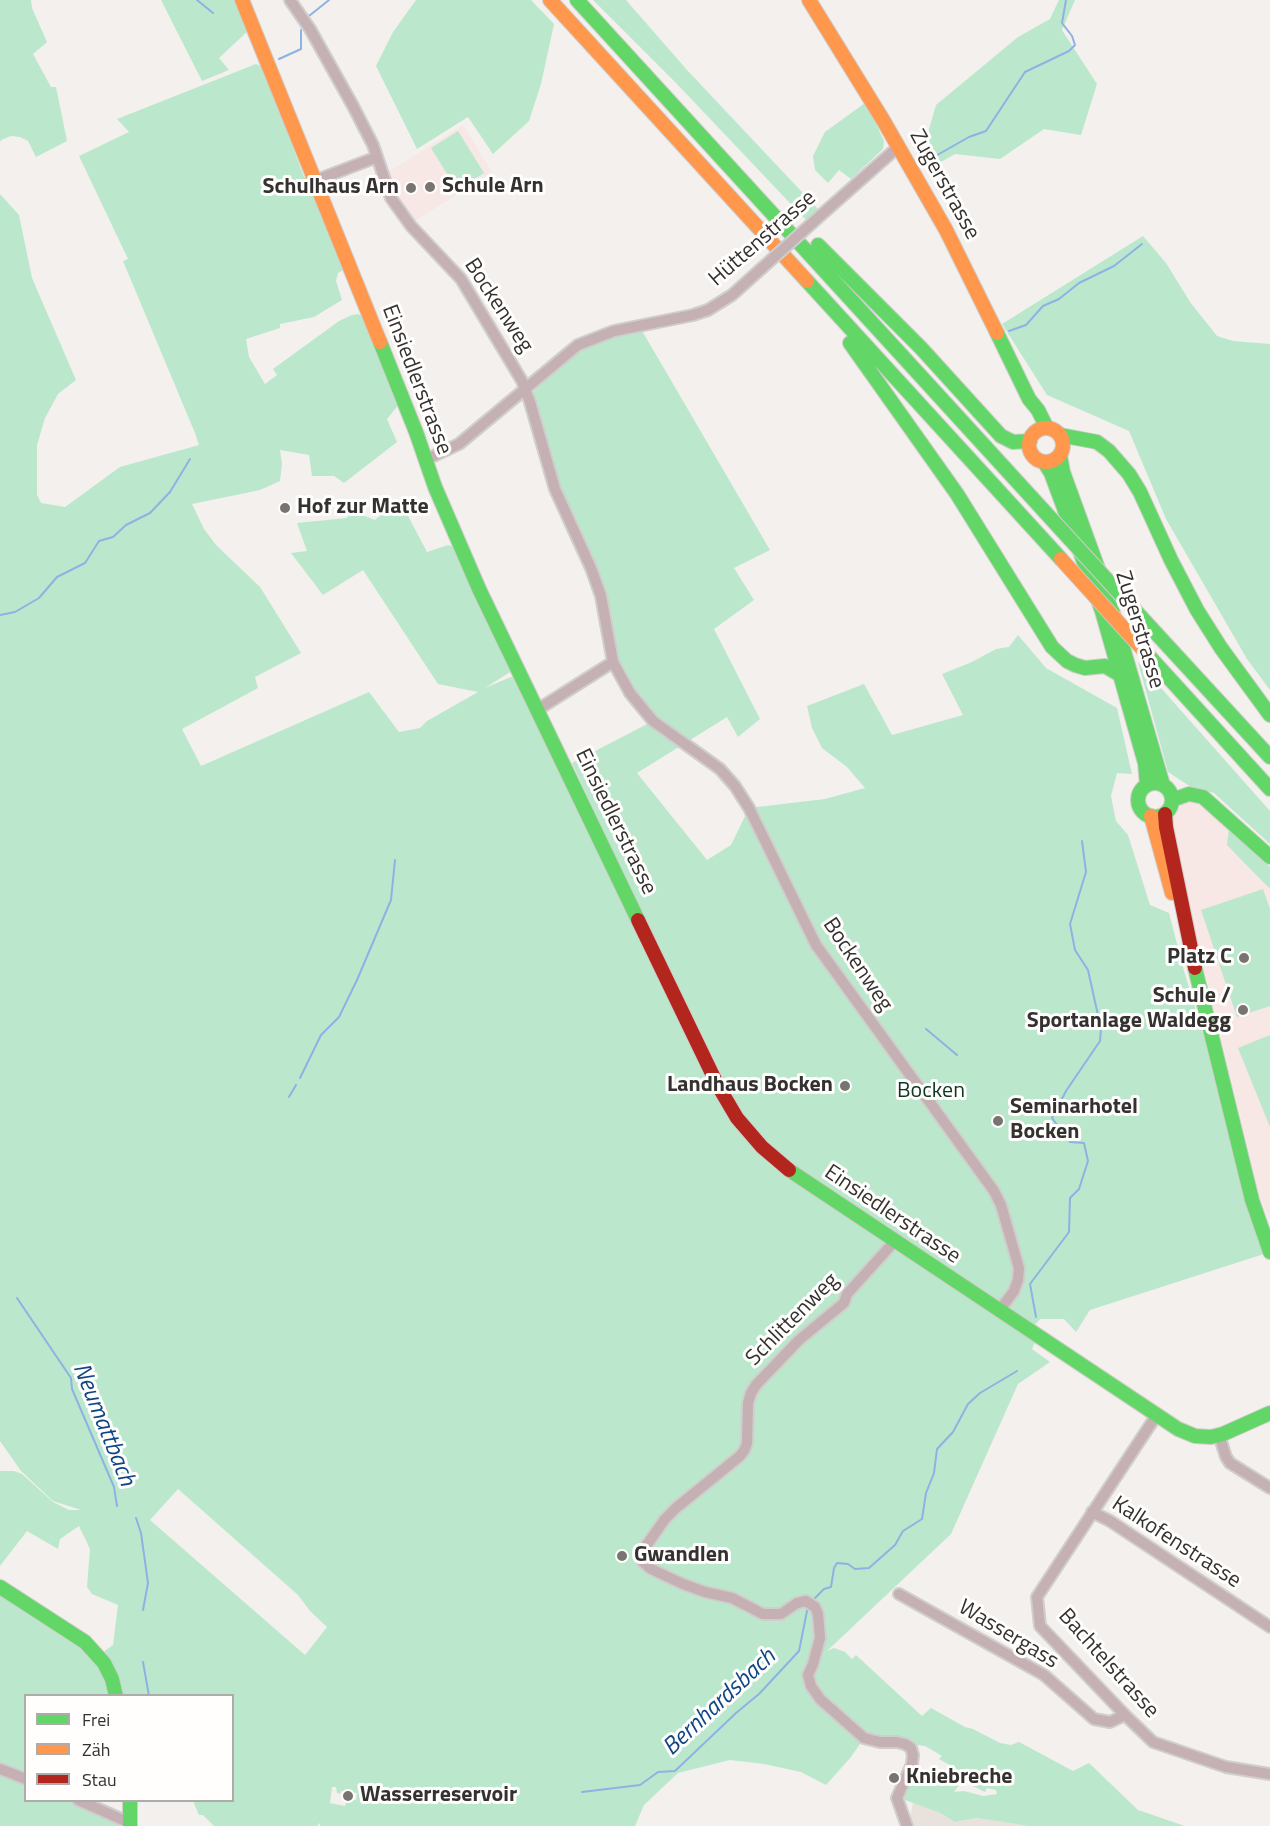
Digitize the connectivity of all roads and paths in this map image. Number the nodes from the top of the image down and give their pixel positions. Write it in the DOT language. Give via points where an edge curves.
graph roads {
  1 [pos="242,0"];
  2 [pos="290,0"];
  3 [pos="550,0"];
  4 [pos="577,0"];
  5 [pos="809,0"];
  6 [pos="692,123"];
  7 [pos="898,147"];
  8 [pos="377,157"];
  9 [pos="315,181"];
  10 [pos="792,264"];
  11 [pos="526,389"];
  12 [pos="1038,434"];
  13 [pos="1060,435"];
  14 [pos="1060,455"];
  15 [pos="425,460"];
  16 [pos="1044,462"];
  17 [pos="613,662"];
  18 [pos="1122,676"];
  19 [pos="537,710"];
  20 [pos="1270,715"];
  21 [pos="1270,758"];
  22 [pos="1147,785"];
  23 [pos="1163,785"];
  24 [pos="1270,789"];
  25 [pos="1172,800"];
  26 [pos="1158,815"];
  27 [pos="1270,857"];
  28 [pos="894,1242"];
  29 [pos="1270,1252"];
  30 [pos="999,1311"];
  31 [pos="1270,1413"];
  32 [pos="1156,1416"];
  33 [pos="1219,1435"];
  34 [pos="1270,1488"];
  35 [pos="1092,1512"];
  36 [pos="0,1587"];
  37 [pos="899,1594"];
  38 [pos="1270,1627"];
  39 [pos="116,1694"];
  40 [pos="1125,1715"];
  41 [pos="0,1769"];
  42 [pos="1270,1774"];
  43 [pos="24,1778"];
  44 [pos="82,1802"];
  45 [pos="130,1802"];
  46 [pos="130,1824"];
  47 [pos="907,1826"];
  1 -- 9 [label="main road, Einsiedlerstrasse"];
  2 -- 8 [label="street, Bockenweg" via="353,106"];
  3 -- 10 [label="main road"];
  4 -- 6 [label="main road"];
  5 -- 7 [label="main road, Zugerstrasse"];
  6 -- 12 [label="main road" via="902,329 1001,436 1013,442"];
  6 -- 21 [label="main road, bridge"];
  7 -- 11 [label="street, Hüttenstrasse, bridge" via="732,295 708,310 686,317 590,339 571,350"];
  7 -- 12 [label="main road, Zugerstrasse" via="958,253 1029,399 1038,410"];
  8 -- 9 [label="street"];
  8 -- 11 [label="street, Bockenweg" via="397,209 461,279"];
  9 -- 15 [label="main road, Einsiedlerstrasse"];
  10 -- 18 [label="main road" via="931,456 1052,647 1075,665 1108,667"];
  10 -- 24 [label="main road, bridge"];
  11 -- 15 [label="street, Hüttenstrasse" via="459,444"];
  11 -- 17 [label="street, Bockenweg" via="555,489 602,596"];
  12 -- 13 [label="main road"];
  12 -- 16 [label="main road, Zugerstrasse" via="1031,452"];
  13 -- 14 [label="main road, Zugerstrasse"];
  13 -- 20 [label="main road" via="1097,442 1129,474 1200,616"];
  14 -- 16 [label="main road"];
  14 -- 23 [label="main road, Zugerstrasse" via="1108,596"];
  15 -- 19 [label="main road, Einsiedlerstrasse" via="479,589"];
  16 -- 18 [label="main road, Zugerstrasse" via="1102,611"];
  17 -- 19 [label="street"];
  17 -- 30 [label="street, Bockenweg" via="630,693 653,721 720,769 735,786 816,945 994,1191 1018,1268 1014,1292"];
  18 -- 22 [label="main road, Zugerstrasse"];
  19 -- 28 [label="main road, Einsiedlerstrasse" via="726,1102 776,1160"];
  22 -- 23 [label="main road"];
  22 -- 26 [label="main road, Zugerstrasse" via="1140,792 1139,802 1143,811"];
  23 -- 25 [label="main road, Zugerstrasse"];
  25 -- 26 [label="main road" via="1169,809"];
  25 -- 27 [label="main road" via="1189,794 1203,797"];
  26 -- 29 [label="main road, Zugerstrasse" via="1189,963 1196,976 1251,1200"];
  28 -- 30 [label="main road, Einsiedlerstrasse"];
  28 -- 47 [label="street, Schlittenweg" via="844,1302 799,1340 756,1385 748,1403 745,1449 665,1519 641,1553 642,1561 651,1569 705,1592 732,1598 763,1614 781,1614 806,1601 815,1607 820,1638 808,1675 811,1686 864,1738 897,1742 910,1748 912,1764 897,1798"];
  30 -- 32 [label="main road, Einsiedlerstrasse"];
  31 -- 33 [label="main road, Einsiedlerstrasse"];
  32 -- 33 [label="main road, Einsiedlerstrasse" via="1195,1436"];
  32 -- 35 [label="street, Bachtelstrasse"];
  33 -- 34 [label="street" via="1230,1463"];
  35 -- 38 [label="street, Kalkofenstrasse"];
  35 -- 40 [label="street, Bachtelstrasse" via="1037,1597 1040,1626"];
  36 -- 39 [label="main road" via="85,1642 104,1663"];
  37 -- 40 [label="street, Wassergass" via="1044,1675 1094,1719 1110,1722"];
  40 -- 42 [label="street, Bachtelstrasse" via="1153,1742 1226,1767"];
  41 -- 43 [label="street"];
  44 -- 46 [label="street"];
  45 -- 46 [label="main road"];
}
